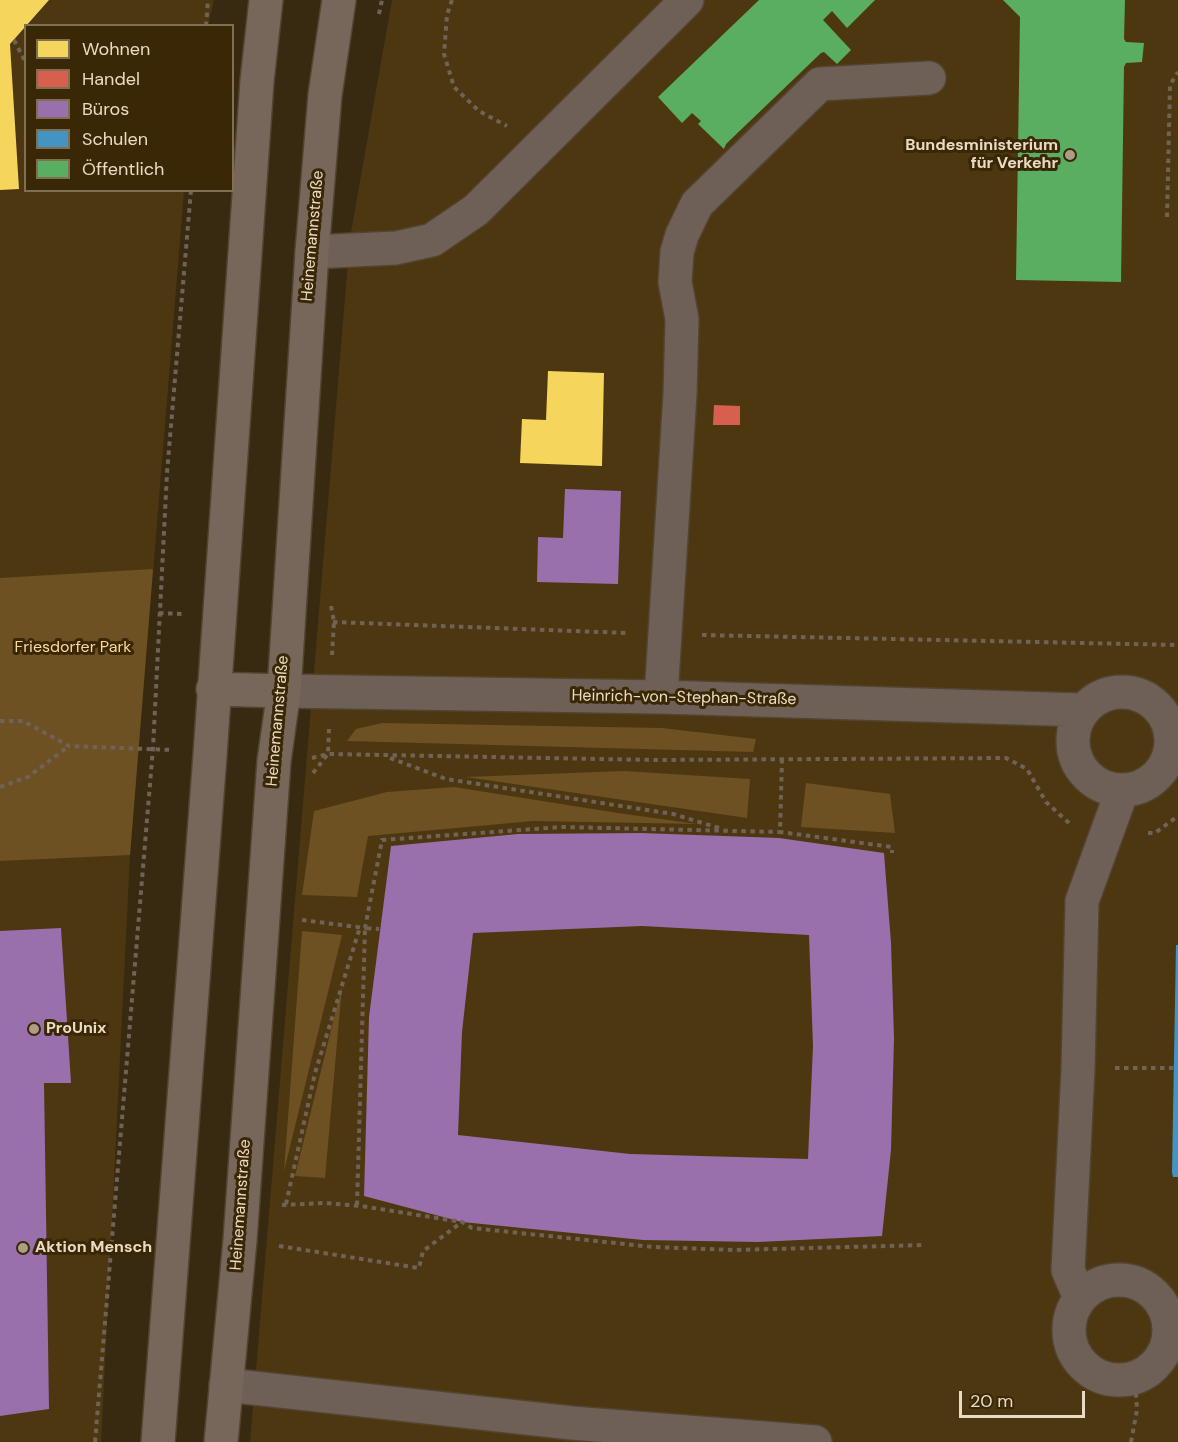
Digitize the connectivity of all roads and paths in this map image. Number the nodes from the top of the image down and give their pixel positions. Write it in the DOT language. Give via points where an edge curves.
graph roads {
  1 [pos="208,0"];
  2 [pos="266,0"];
  3 [pos="339,0"];
  4 [pos="452,0"];
  5 [pos="687,0"];
  6 [pos="206,24"];
  7 [pos="14,40"];
  8 [pos="24,59"];
  9 [pos="1178,72"];
  10 [pos="929,78"];
  11 [pos="552,135"];
  12 [pos="191,192"];
  13 [pos="1167,217"];
  14 [pos="312,252"];
  15 [pos="665,634"];
  16 [pos="333,645"];
  17 [pos="1178,645"];
  18 [pos="213,689"];
  19 [pos="284,691"];
  20 [pos="661,697"];
  21 [pos="1083,710"];
  22 [pos="1170,711"];
  23 [pos="0,721"];
  24 [pos="328,737"];
  25 [pos="69,746"];
  26 [pos="153,748"];
  27 [pos="386,757"];
  28 [pos="782,759"];
  29 [pos="1168,775"];
  30 [pos="0,787"];
  31 [pos="1122,791"];
  32 [pos="725,830"];
  33 [pos="780,832"];
  34 [pos="1105,835"];
  35 [pos="779,838"];
  36 [pos="892,853"];
  37 [pos="316,921"];
  38 [pos="363,928"];
  39 [pos="379,929"];
  40 [pos="1174,1068"];
  41 [pos="1078,1069"];
  42 [pos="325,1203"];
  43 [pos="286,1204"];
  44 [pos="357,1205"];
  45 [pos="462,1222"];
  46 [pos="240,1239"];
  47 [pos="925,1245"];
  48 [pos="1080,1298"];
  49 [pos="1171,1304"];
  50 [pos="1135,1377"];
  51 [pos="226,1385"];
  52 [pos="561,1432"];
  53 [pos="95,1442"];
  54 [pos="158,1442"];
  55 [pos="221,1442"];
  56 [pos="815,1442"];
  57 [pos="1131,1442"];
  1 -- 6 [label="path"];
  2 -- 18 [label="main road" via="256,81"];
  3 -- 14 [label="main road, Heinemannstraße" via="325,95"];
  4 -- 11 [label="path" via="444,54 454,87 479,111 514,129"];
  5 -- 11 [label="street"];
  7 -- 8 [label="path"];
  9 -- 13 [label="path" via="1170,85"];
  10 -- 15 [label="street" via="820,84 697,204 682,235 675,282 682,319 680,394"];
  11 -- 14 [label="street" via="476,210 432,240 396,248"];
  12 -- 26 [label="path" via="167,473"];
  14 -- 19 [label="main road, Heinemannstraße"];
  15 -- 16 [label="path" via="334,622"];
  15 -- 17 [label="path"];
  15 -- 20 [label="street"];
  18 -- 19 [label="main road"];
  18 -- 54 [label="main road"];
  19 -- 20 [label="street, Heinrich-von-Stephan-Straße"];
  19 -- 46 [label="main road, Heinemannstraße" via="274,761"];
  20 -- 21 [label="street, Heinrich-von-Stephan-Straße"];
  21 -- 22 [label="street" via="1105,694 1130,692"];
  21 -- 31 [label="street" via="1072,739 1081,769 1092,781"];
  22 -- 29 [label="street" via="1172,744"];
  23 -- 25 [label="path" via="24,721"];
  24 -- 27 [label="path" via="327,754"];
  25 -- 26 [label="path"];
  25 -- 30 [label="path" via="28,777"];
  26 -- 53 [label="path"];
  27 -- 28 [label="path"];
  27 -- 32 [label="path" via="446,779 673,814"];
  28 -- 33 [label="path"];
  28 -- 34 [label="path" via="1006,758 1027,769 1046,802 1074,828"];
  29 -- 31 [label="street"];
  31 -- 34 [label="street"];
  32 -- 33 [label="path"];
  32 -- 38 [label="path" via="562,827 382,840"];
  33 -- 35 [label="path"];
  33 -- 36 [label="path" via="891,847"];
  34 -- 41 [label="street" via="1082,901"];
  37 -- 38 [label="path"];
  38 -- 39 [label="path"];
  38 -- 43 [label="path" via="315,1073"];
  38 -- 44 [label="path"];
  40 -- 41 [label="path"];
  41 -- 48 [label="street" via="1068,1270"];
  42 -- 44 [label="path"];
  44 -- 45 [label="path"];
  45 -- 46 [label="path" via="423,1251 419,1268"];
  45 -- 47 [label="path" via="472,1228 653,1247 734,1250"];
  46 -- 51 [label="main road, Heinemannstraße"];
  48 -- 49 [label="street" via="1108,1281 1124,1280"];
  48 -- 50 [label="street" via="1069,1328 1078,1358 1103,1377"];
  49 -- 50 [label="street" via="1168,1340 1161,1356 1150,1369"];
  50 -- 57 [label="path" via="1137,1410"];
  51 -- 52 [label="street"];
  51 -- 55 [label="main road, Heinemannstraße"];
  52 -- 56 [label="street"];
}
